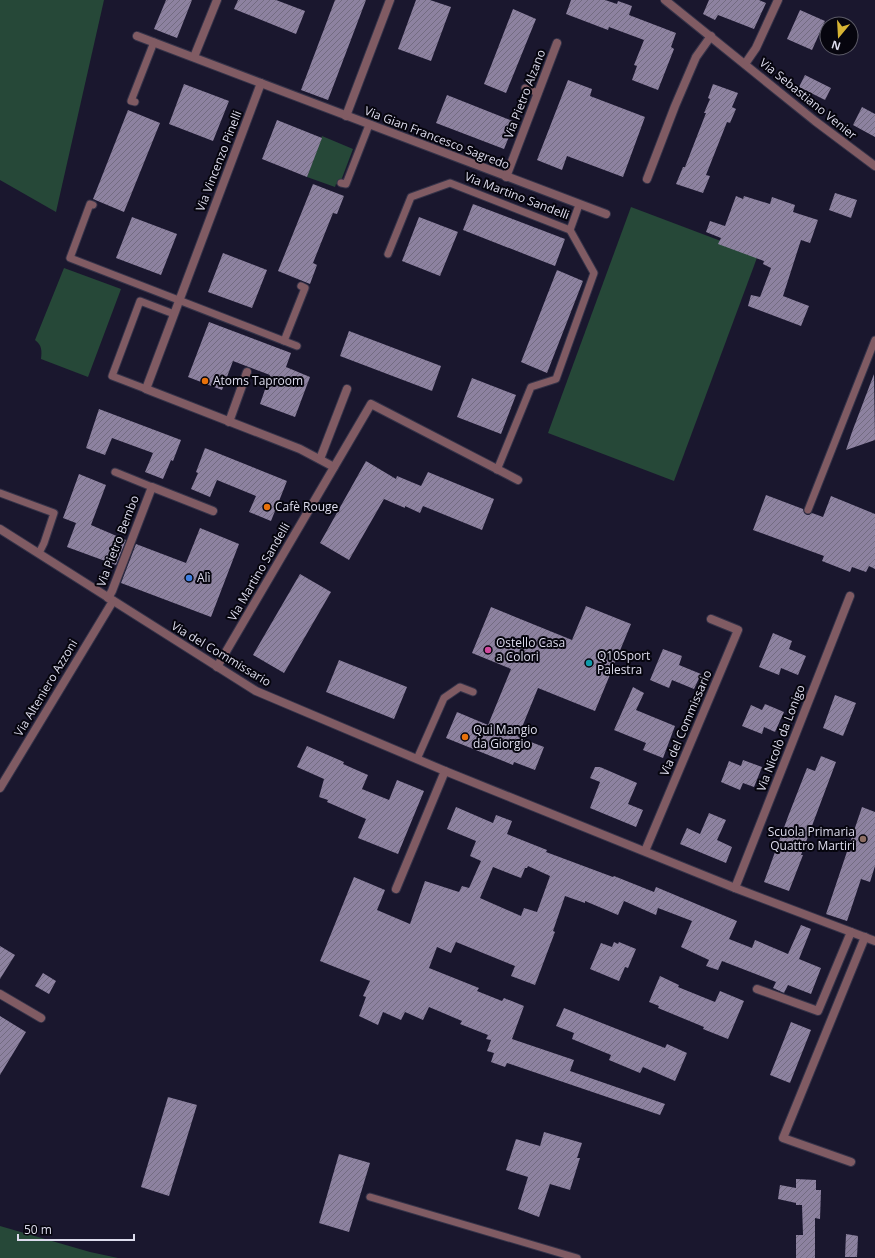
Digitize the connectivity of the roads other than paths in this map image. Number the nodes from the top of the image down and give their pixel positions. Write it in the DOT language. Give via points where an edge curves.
graph roads {
  1 [pos="217,0"];
  2 [pos="390,0"];
  3 [pos="665,0"];
  4 [pos="778,0"];
  5 [pos="137,36"];
  6 [pos="711,36"];
  7 [pos="154,42"];
  8 [pos="557,43"];
  9 [pos="194,57"];
  10 [pos="745,64"];
  11 [pos="261,83"];
  12 [pos="525,88"];
  13 [pos="538,93"];
  14 [pos="135,102"];
  15 [pos="346,116"];
  16 [pos="369,125"];
  17 [pos="875,166"];
  18 [pos="506,177"];
  19 [pos="647,178"];
  20 [pos="341,183"];
  21 [pos="94,205"];
  22 [pos="579,205"];
  23 [pos="606,214"];
  24 [pos="570,230"];
  25 [pos="388,254"];
  26 [pos="301,286"];
  27 [pos="179,300"];
  28 [pos="174,314"];
  29 [pos="875,340"];
  30 [pos="284,341"];
  31 [pos="297,346"];
  32 [pos="247,372"];
  33 [pos="146,389"];
  34 [pos="347,389"];
  35 [pos="229,422"];
  36 [pos="320,459"];
  37 [pos="334,467"];
  38 [pos="497,470"];
  39 [pos="115,472"];
  40 [pos="518,480"];
  41 [pos="152,487"];
  42 [pos="0,492"];
  43 [pos="808,510"];
  44 [pos="213,511"];
  45 [pos="0,529"];
  46 [pos="39,553"];
  47 [pos="850,596"];
  48 [pos="110,600"];
  49 [pos="711,619"];
  50 [pos="217,667"];
  51 [pos="473,692"];
  52 [pos="417,759"];
  53 [pos="445,771"];
  54 [pos="0,788"];
  55 [pos="645,851"];
  56 [pos="735,888"];
  57 [pos="396,889"];
  58 [pos="851,932"];
  59 [pos="865,937"];
  60 [pos="875,941"];
  61 [pos="756,989"];
  62 [pos="0,994"];
  63 [pos="41,1018"];
  64 [pos="851,1162"];
  65 [pos="370,1196"];
  66 [pos="577,1258"];
  1 -- 9 [label="street"];
  2 -- 15 [label="street"];
  3 -- 6 [label="street, Via Sebastiano Venier"];
  4 -- 10 [label="street, Via Sebastiano Venier" via="756,48"];
  5 -- 7 [label="street"];
  6 -- 10 [label="street, Via Sebastiano Venier"];
  6 -- 19 [label="street" via="696,57"];
  7 -- 9 [label="street"];
  7 -- 14 [label="lane" via="131,101"];
  8 -- 13 [label="street, Via Pietro Alzano"];
  9 -- 11 [label="street"];
  10 -- 17 [label="street, Via Sebastiano Venier"];
  11 -- 15 [label="street, Via Gian Francesco Sagredo"];
  11 -- 27 [label="street, Via Vincenzo Pinelli"];
  12 -- 13 [label="lane"];
  13 -- 18 [label="street, Via Pietro Alzano"];
  15 -- 16 [label="street, Via Gian Francesco Sagredo"];
  16 -- 18 [label="street, Via Gian Francesco Sagredo"];
  16 -- 20 [label="lane" via="346,184"];
  18 -- 22 [label="street, Via Gian Francesco Sagredo"];
  21 -- 27 [label="lane" via="90,204 70,258"];
  22 -- 23 [label="street, Via Gian Francesco Sagredo"];
  22 -- 24 [label="lane"];
  24 -- 25 [label="lane, Via Martino Sandelli" via="450,183 411,197"];
  24 -- 38 [label="lane, Via Martino Sandelli" via="594,273 556,379 531,387"];
  26 -- 30 [label="lane" via="305,288"];
  27 -- 28 [label="street, Via Vincenzo Pinelli"];
  27 -- 30 [label="lane"];
  28 -- 33 [label="street, Via Vincenzo Pinelli"];
  28 -- 33 [label="lane" via="140,301 137,308 112,376"];
  29 -- 43 [label="lane"];
  30 -- 31 [label="lane"];
  32 -- 35 [label="street"];
  33 -- 35 [label="street"];
  34 -- 36 [label="street"];
  35 -- 36 [label="street"];
  36 -- 37 [label="street"];
  37 -- 38 [label="street, Via Martino Sandelli" via="371,404"];
  37 -- 50 [label="street, Via Martino Sandelli"];
  38 -- 40 [label="street, Via Martino Sandelli"];
  39 -- 41 [label="lane"];
  41 -- 44 [label="street, Via Pietro Bembo"];
  41 -- 48 [label="street, Via Pietro Bembo"];
  42 -- 46 [label="lane" via="54,514"];
  45 -- 46 [label="street, Via del Commissario"];
  46 -- 48 [label="street, Via del Commissario"];
  47 -- 56 [label="street, Via Nicolò da Lonigo"];
  48 -- 50 [label="street, Via del Commissario"];
  48 -- 54 [label="street, Via Alteniero Azzoni"];
  49 -- 55 [label="street, Via del Commissario" via="738,630"];
  50 -- 52 [label="street, Via del Commissario" via="256,691"];
  51 -- 52 [label="lane" via="460,687 444,698"];
  52 -- 53 [label="street, Via del Commissario"];
  53 -- 55 [label="street, Via del Commissario"];
  53 -- 57 [label="street"];
  55 -- 56 [label="street, Via del Commissario"];
  56 -- 58 [label="street, Via del Commissario"];
  58 -- 59 [label="street, Via del Commissario"];
  58 -- 61 [label="street" via="818,1011"];
  59 -- 60 [label="street, Via del Commissario"];
  59 -- 64 [label="street" via="783,1138"];
  62 -- 63 [label="street"];
  65 -- 66 [label="lane"];
}
